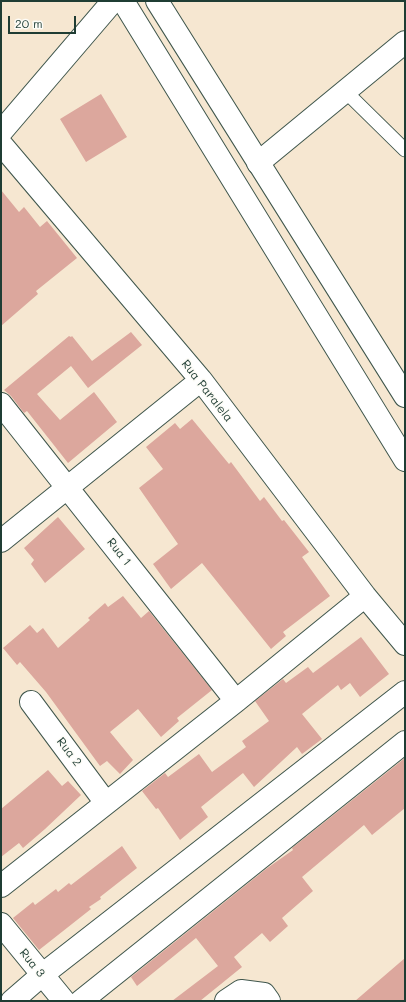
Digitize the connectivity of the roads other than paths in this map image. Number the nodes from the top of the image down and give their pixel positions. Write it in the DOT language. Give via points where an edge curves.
graph roads {
  1 [pos="113,1"];
  2 [pos="123,1"];
  3 [pos="157,1"];
  4 [pos="405,42"];
  5 [pos="345,91"];
  6 [pos="1,132"];
  7 [pos="1,144"];
  8 [pos="405,150"];
  9 [pos="258,163"];
  10 [pos="200,380"];
  11 [pos="405,396"];
  12 [pos="1,404"];
  13 [pos="405,460"];
  14 [pos="68,488"];
  15 [pos="1,541"];
  16 [pos="365,596"];
  17 [pos="405,644"];
  18 [pos="405,692"];
  19 [pos="236,701"];
  20 [pos="31,702"];
  21 [pos="405,742"];
  22 [pos="106,803"];
  23 [pos="1,886"];
  24 [pos="1,924"];
  25 [pos="42,975"];
  26 [pos="12,1001"];
  27 [pos="64,1001"];
  28 [pos="81,1001"];
  29 [pos="226,1001"];
  30 [pos="269,1001"];
  1 -- 6 [label="street"];
  2 -- 13 [label="street"];
  3 -- 9 [label="street"];
  4 -- 5 [label="street"];
  5 -- 8 [label="lane"];
  5 -- 9 [label="street"];
  7 -- 10 [label="street, Rua Paralela"];
  9 -- 11 [label="street"];
  10 -- 14 [label="street"];
  10 -- 16 [label="street, Rua Paralela"];
  12 -- 14 [label="street, Rua 1"];
  14 -- 15 [label="street"];
  14 -- 19 [label="street, Rua 1"];
  16 -- 17 [label="street, Rua Paralela"];
  16 -- 19 [label="street"];
  18 -- 25 [label="street"];
  19 -- 22 [label="street"];
  20 -- 22 [label="street, Rua 2"];
  21 -- 28 [label="street"];
  22 -- 23 [label="street"];
  24 -- 25 [label="street, Rua 3"];
  25 -- 26 [label="street"];
  25 -- 27 [label="street, Rua 3"];
  29 -- 30 [label="street" via="241,991 264,994"];
}
